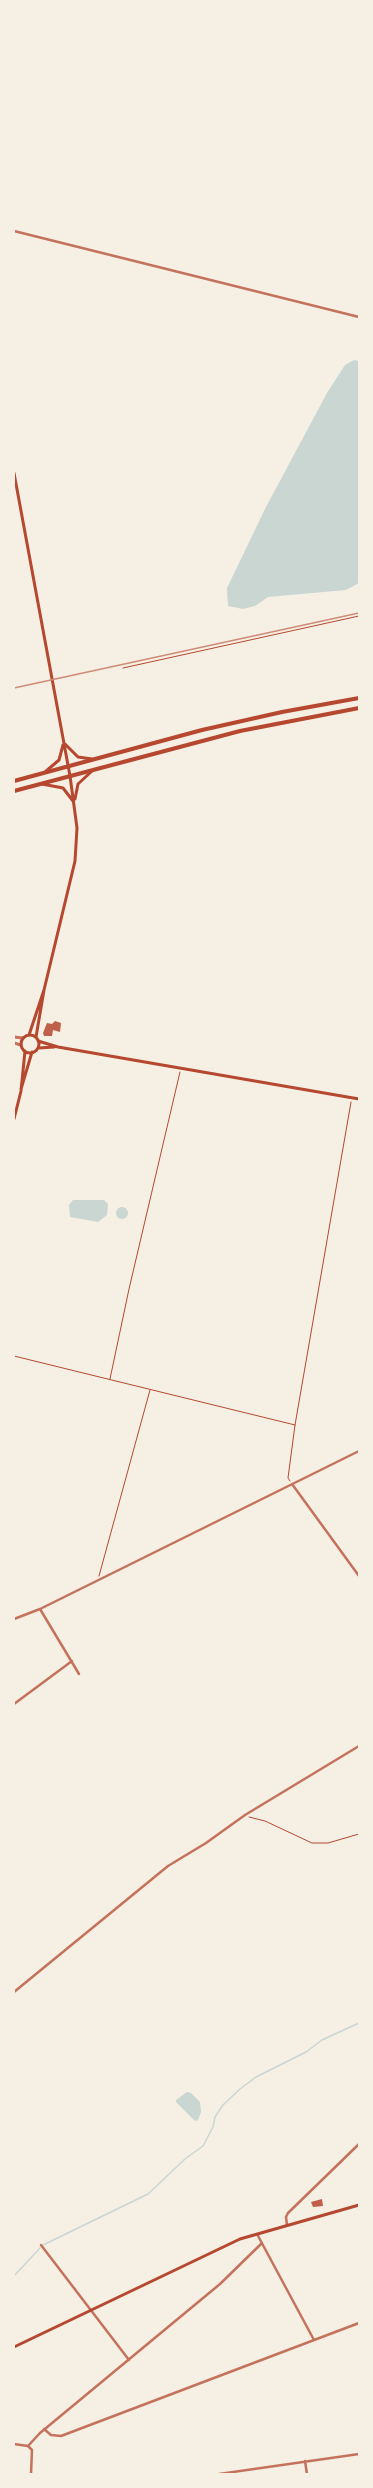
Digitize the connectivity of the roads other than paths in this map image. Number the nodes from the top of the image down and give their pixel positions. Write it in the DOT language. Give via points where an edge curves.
graph roads {
  1 [pos="14,231"];
  2 [pos="359,317"];
  3 [pos="14,473"];
  4 [pos="359,698"];
  5 [pos="359,708"];
  6 [pos="64,743"];
  7 [pos="92,759"];
  8 [pos="68,766"];
  9 [pos="95,769"];
  10 [pos="44,773"];
  11 [pos="70,776"];
  12 [pos="14,781"];
  13 [pos="40,784"];
  14 [pos="14,792"];
  15 [pos="74,803"];
  16 [pos="44,990"];
  17 [pos="29,1035"];
  18 [pos="14,1038"];
  19 [pos="23,1038"];
  20 [pos="37,1039"];
  21 [pos="14,1043"];
  22 [pos="21,1045"];
  23 [pos="58,1047"];
  24 [pos="38,1048"];
  25 [pos="25,1051"];
  26 [pos="32,1052"];
  27 [pos="21,1091"];
  28 [pos="359,1099"];
  29 [pos="14,1119"];
  30 [pos="359,1451"];
  31 [pos="292,1484"];
  32 [pos="359,1576"];
  33 [pos="40,1608"];
  34 [pos="14,1619"];
  35 [pos="72,1661"];
  36 [pos="79,1674"];
  37 [pos="14,1704"];
  38 [pos="359,1746"];
  39 [pos="14,1992"];
  40 [pos="359,2144"];
  41 [pos="359,2205"];
  42 [pos="287,2225"];
  43 [pos="257,2234"];
  44 [pos="261,2244"];
  45 [pos="41,2245"];
  46 [pos="90,2311"];
  47 [pos="359,2323"];
  48 [pos="314,2340"];
  49 [pos="14,2347"];
  50 [pos="129,2360"];
  51 [pos="44,2429"];
  52 [pos="14,2444"];
  53 [pos="28,2446"];
  54 [pos="359,2454"];
  55 [pos="305,2461"];
  56 [pos="31,2474"];
  57 [pos="219,2474"];
  58 [pos="222,2474"];
  59 [pos="306,2474"];
  1 -- 2 [label="street"];
  3 -- 6 [label="main road"];
  4 -- 7 [label="highway" via="247,719"];
  5 -- 9 [label="highway" via="240,731"];
  6 -- 7 [label="main road" via="76,755"];
  6 -- 8 [label="main road"];
  6 -- 10 [label="main road" via="59,760"];
  7 -- 8 [label="highway"];
  8 -- 10 [label="highway"];
  8 -- 11 [label="main road"];
  9 -- 11 [label="highway"];
  9 -- 15 [label="main road" via="78,784"];
  10 -- 12 [label="highway"];
  11 -- 13 [label="highway"];
  11 -- 15 [label="main road"];
  13 -- 14 [label="highway"];
  13 -- 15 [label="main road" via="63,788"];
  15 -- 16 [label="main road" via="78,836 75,861"];
  16 -- 17 [label="main road"];
  16 -- 20 [label="main road"];
  17 -- 19 [label="main road"];
  17 -- 20 [label="main road"];
  18 -- 19 [label="street"];
  19 -- 22 [label="main road"];
  20 -- 23 [label="main road"];
  20 -- 24 [label="main road"];
  21 -- 22 [label="street"];
  22 -- 25 [label="main road"];
  23 -- 24 [label="main road"];
  23 -- 28 [label="main road"];
  24 -- 26 [label="main road"];
  25 -- 26 [label="main road"];
  25 -- 27 [label="main road"];
  26 -- 27 [label="main road"];
  27 -- 29 [label="main road"];
  30 -- 31 [label="street"];
  31 -- 32 [label="street"];
  31 -- 33 [label="street"];
  33 -- 34 [label="street"];
  33 -- 35 [label="street"];
  35 -- 36 [label="street"];
  35 -- 37 [label="street"];
  38 -- 39 [label="street" via="245,1815 168,1866"];
  40 -- 42 [label="street" via="288,2213"];
  41 -- 42 [label="main road"];
  42 -- 43 [label="main road"];
  43 -- 44 [label="street"];
  43 -- 46 [label="main road"];
  44 -- 48 [label="street"];
  44 -- 50 [label="street" via="220,2284"];
  45 -- 46 [label="street"];
  46 -- 49 [label="main road"];
  46 -- 50 [label="street"];
  47 -- 48 [label="street"];
  48 -- 51 [label="street" via="60,2436 51,2435"];
  50 -- 51 [label="street"];
  51 -- 53 [label="street"];
  52 -- 53 [label="street"];
  53 -- 56 [label="street" via="33,2453"];
  54 -- 55 [label="street"];
  55 -- 58 [label="street"];
  55 -- 59 [label="street"];
  57 -- 58 [label="street"];
}
